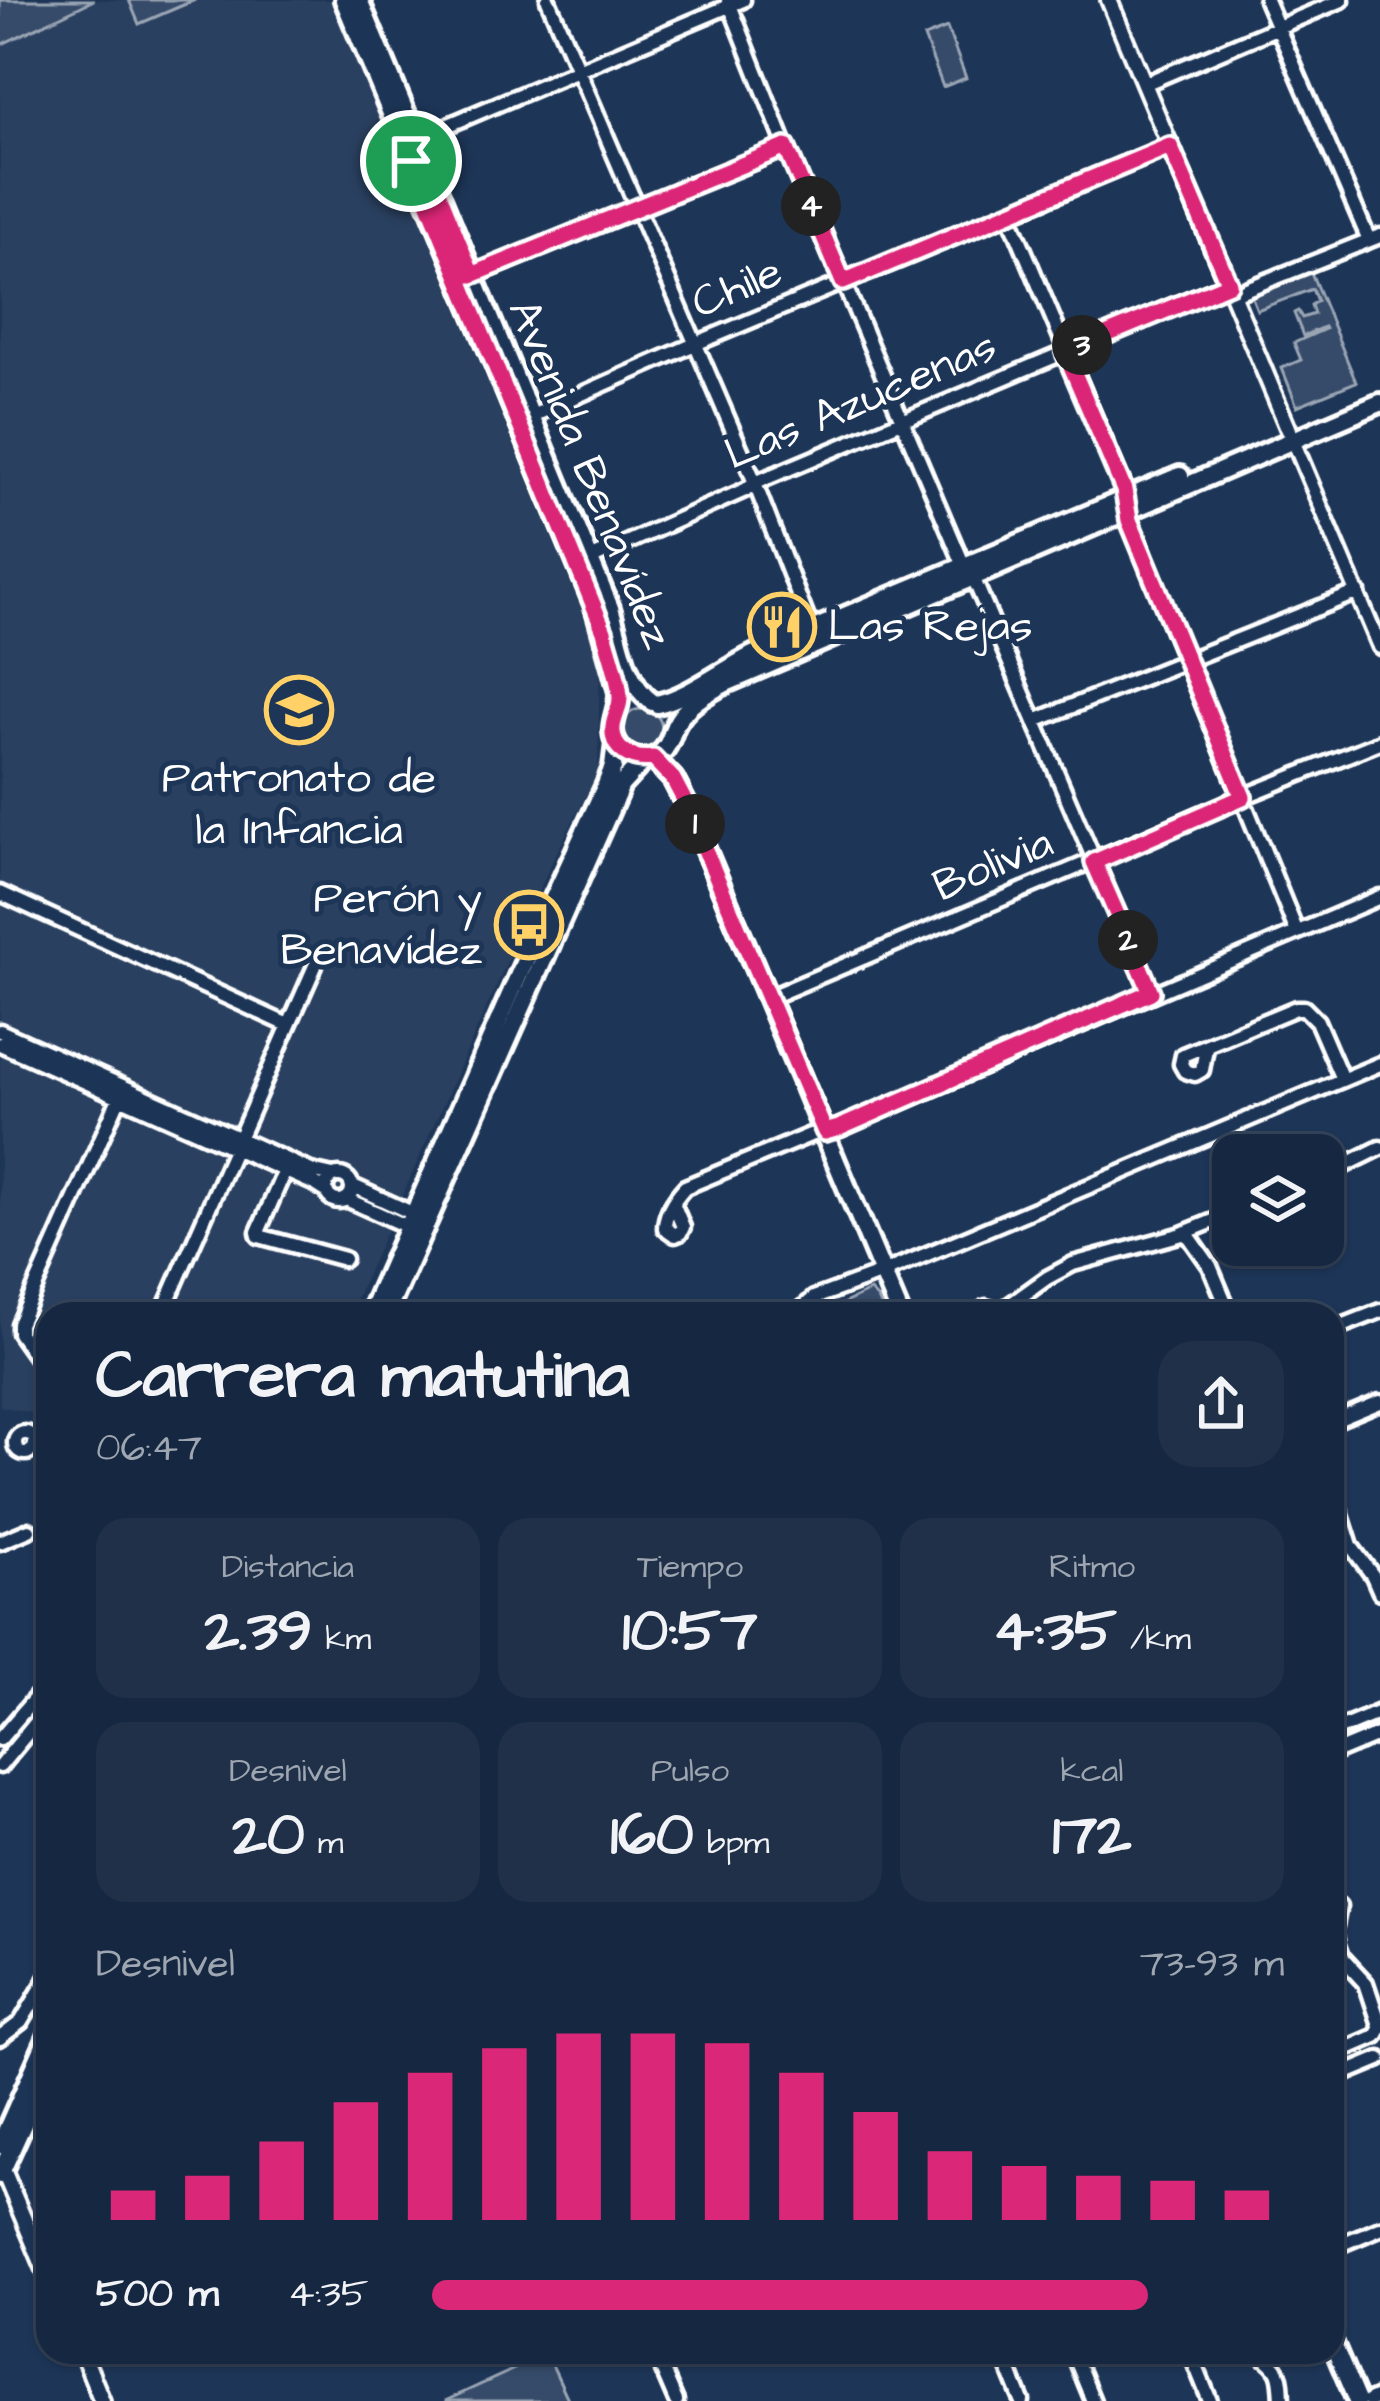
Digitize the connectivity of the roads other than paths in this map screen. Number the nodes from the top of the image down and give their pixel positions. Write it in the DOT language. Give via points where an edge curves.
graph roads {
  1 [pos="344,0"];
  2 [pos="360,0"];
  3 [pos="548,0"];
  4 [pos="1109,0"];
  5 [pos="1266,0"];
  6 [pos="1342,0"];
  7 [pos="734,2"];
  8 [pos="1277,27"];
  9 [pos="580,70"];
  10 [pos="1144,84"];
  11 [pos="410,141"];
  12 [pos="1170,146"];
  13 [pos="786,147"];
  14 [pos="637,208"];
  15 [pos="1009,214"];
  16 [pos="1374,238"];
  17 [pos="472,275"];
  18 [pos="843,282"];
  19 [pos="1231,289"];
  20 [pos="695,344"];
  21 [pos="1065,352"];
  22 [pos="1380,392"];
  23 [pos="1380,403"];
  24 [pos="532,416"];
  25 [pos="903,420"];
  26 [pos="1291,435"];
  27 [pos="754,484"];
  28 [pos="1128,505"];
  29 [pos="590,559"];
  30 [pos="969,572"];
  31 [pos="1358,592"];
  32 [pos="812,631"];
  33 [pos="1380,647"];
  34 [pos="1187,661"];
  35 [pos="655,703"];
  36 [pos="618,713"];
  37 [pos="1035,721"];
  38 [pos="672,735"];
  39 [pos="1380,742"];
  40 [pos="616,743"];
  41 [pos="648,759"];
  42 [pos="1243,797"];
  43 [pos="683,798"];
  44 [pos="1094,862"];
  45 [pos="0,893"];
  46 [pos="1380,897"];
  47 [pos="1296,930"];
  48 [pos="314,966"];
  49 [pos="1151,992"];
  50 [pos="767,998"];
  51 [pos="288,1025"];
  52 [pos="2,1041"];
  53 [pos="1205,1048"];
  54 [pos="1380,1064"];
  55 [pos="1342,1079"];
  56 [pos="122,1092"];
  57 [pos="825,1132"];
  58 [pos="237,1143"];
  59 [pos="1380,1148"];
  60 [pos="1344,1166"];
  61 [pos="285,1170"];
  62 [pos="333,1176"];
  63 [pos="326,1191"];
  64 [pos="350,1192"];
  65 [pos="673,1203"];
  66 [pos="411,1220"];
  67 [pos="1212,1222"];
  68 [pos="1186,1232"];
  69 [pos="344,1259"];
  70 [pos="883,1273"];
  71 [pos="167,1302"];
  72 [pos="375,1302"];
  73 [pos="391,1302"];
  74 [pos="810,1302"];
  75 [pos="895,1302"];
  76 [pos="1014,1302"];
  77 [pos="1225,1302"];
  78 [pos="1380,1311"];
  79 [pos="1344,1325"];
  80 [pos="36,1357"];
  81 [pos="1380,1402"];
  82 [pos="1344,1417"];
  83 [pos="1344,1524"];
  84 [pos="29,1529"];
  85 [pos="0,1542"];
  86 [pos="1380,1592"];
  87 [pos="36,1700"];
  88 [pos="1380,1712"];
  89 [pos="36,1718"];
  90 [pos="1344,1727"];
  91 [pos="1380,1735"];
  92 [pos="4,1745"];
  93 [pos="1344,1749"];
  94 [pos="0,1766"];
  95 [pos="1344,1958"];
  96 [pos="36,1997"];
  97 [pos="1380,2027"];
  98 [pos="0,2038"];
  99 [pos="1344,2050"];
  100 [pos="1380,2059"];
  101 [pos="36,2065"];
  102 [pos="1344,2074"];
  103 [pos="36,2095"];
  104 [pos="0,2145"];
  105 [pos="1,2169"];
  106 [pos="1380,2228"];
  107 [pos="36,2232"];
  108 [pos="32,2234"];
  109 [pos="1344,2243"];
  110 [pos="36,2245"];
  111 [pos="87,2364"];
  112 [pos="660,2364"];
  113 [pos="1007,2364"];
  114 [pos="1078,2364"];
  115 [pos="1195,2364"];
  116 [pos="1276,2364"];
  117 [pos="1341,2364"];
  118 [pos="1380,2396"];
  119 [pos="102,2401"];
  120 [pos="676,2401"];
  121 [pos="1022,2401"];
  122 [pos="1093,2401"];
  123 [pos="1210,2401"];
  124 [pos="1282,2401"];
  125 [pos="1357,2401"];
  126 [pos="1369,2401"];
  1 -- 11 [label="main road, Avenida Benavídez"];
  2 -- 11 [label="main road, Avenida Benavídez"];
  3 -- 9 [label="street"];
  4 -- 10 [label="street"];
  5 -- 8 [label="street"];
  6 -- 8 [label="street"];
  7 -- 9 [label="street"];
  7 -- 13 [label="street"];
  8 -- 10 [label="street"];
  8 -- 16 [label="street"];
  9 -- 11 [label="street"];
  9 -- 14 [label="street"];
  10 -- 12 [label="street"];
  11 -- 17 [label="main road, Avenida Benavídez"];
  11 -- 36 [label="main road, Avenida Benavídez" via="594,602 620,692"];
  12 -- 15 [label="street, Chile"];
  12 -- 19 [label="street"];
  13 -- 14 [label="street"];
  13 -- 18 [label="street"];
  14 -- 17 [label="street"];
  14 -- 20 [label="street"];
  15 -- 18 [label="street, Chile"];
  15 -- 21 [label="street"];
  16 -- 19 [label="street, Las Azucenas"];
  17 -- 24 [label="main road, Avenida Benavídez"];
  18 -- 20 [label="street, Chile"];
  18 -- 25 [label="street"];
  19 -- 21 [label="street, Las Azucenas"];
  19 -- 26 [label="street"];
  20 -- 24 [label="street, Chile"];
  20 -- 27 [label="street"];
  21 -- 25 [label="street, Las Azucenas"];
  21 -- 28 [label="street"];
  22 -- 26 [label="main road"];
  23 -- 26 [label="main road"];
  24 -- 29 [label="main road, Avenida Benavídez"];
  25 -- 27 [label="street, Las Azucenas"];
  25 -- 30 [label="street"];
  26 -- 28 [label="main road"];
  26 -- 31 [label="street"];
  27 -- 29 [label="street, Las Azucenas"];
  27 -- 32 [label="street"];
  28 -- 30 [label="main road"];
  28 -- 34 [label="street"];
  29 -- 35 [label="main road, Avenida Benavídez" via="634,682"];
  30 -- 32 [label="main road"];
  30 -- 37 [label="street"];
  30 -- 38 [label="main road" via="726,682 693,704"];
  31 -- 33 [label="street"];
  31 -- 34 [label="street"];
  32 -- 35 [label="main road"];
  34 -- 37 [label="street"];
  34 -- 42 [label="street"];
  35 -- 36 [label="main road" via="633,702"];
  35 -- 38 [label="main road"];
  36 -- 40 [label="main road"];
  37 -- 44 [label="street"];
  38 -- 41 [label="main road"];
  38 -- 43 [label="main road"];
  39 -- 42 [label="street, Bolivia"];
  40 -- 41 [label="main road"];
  40 -- 66 [label="main road" via="606,785"];
  41 -- 43 [label="main road"];
  41 -- 73 [label="main road" via="621,785"];
  42 -- 44 [label="street, Bolivia"];
  42 -- 47 [label="street"];
  43 -- 50 [label="main road"];
  44 -- 49 [label="street"];
  44 -- 50 [label="street, Bolivia"];
  45 -- 51 [label="street"];
  46 -- 47 [label="street"];
  47 -- 49 [label="street"];
  48 -- 51 [label="street"];
  49 -- 57 [label="street"];
  50 -- 57 [label="main road"];
  51 -- 58 [label="street"];
  52 -- 56 [label="street"];
  53 -- 55 [label="street" via="1304,1008"];
  54 -- 55 [label="street"];
  55 -- 70 [label="street"];
  56 -- 58 [label="street"];
  56 -- 80 [label="street" via="19,1324"];
  57 -- 65 [label="street" via="685,1187"];
  57 -- 70 [label="main road"];
  58 -- 61 [label="street"];
  58 -- 62 [label="street"];
  58 -- 71 [label="street"];
  59 -- 60 [label="street"];
  61 -- 63 [label="street"];
  61 -- 69 [label="street" via="259,1236"];
  62 -- 63 [label="street"];
  62 -- 64 [label="street" via="345,1175"];
  63 -- 64 [label="street" via="335,1201"];
  64 -- 66 [label="street"];
  66 -- 72 [label="main road"];
  67 -- 68 [label="street"];
  68 -- 76 [label="street" via="1073,1264"];
  68 -- 77 [label="street"];
  70 -- 74 [label="street"];
  70 -- 75 [label="main road"];
  78 -- 79 [label="street"];
  81 -- 82 [label="street"];
  83 -- 86 [label="street"];
  84 -- 85 [label="street"];
  87 -- 92 [label="street"];
  88 -- 90 [label="street"];
  89 -- 92 [label="street"];
  91 -- 93 [label="street"];
  92 -- 94 [label="street"];
  95 -- 97 [label="street" via="1366,1983"];
  96 -- 98 [label="street"];
  97 -- 99 [label="street"];
  100 -- 102 [label="street"];
  101 -- 104 [label="main road"];
  103 -- 105 [label="main road"];
  105 -- 108 [label="street"];
  106 -- 109 [label="street"];
  107 -- 108 [label="street"];
  108 -- 110 [label="street"];
  111 -- 119 [label="street"];
  112 -- 120 [label="street"];
  113 -- 121 [label="street"];
  114 -- 122 [label="street"];
  115 -- 123 [label="street"];
  116 -- 124 [label="street"];
  117 -- 125 [label="main road"];
  118 -- 126 [label="street"];
}
